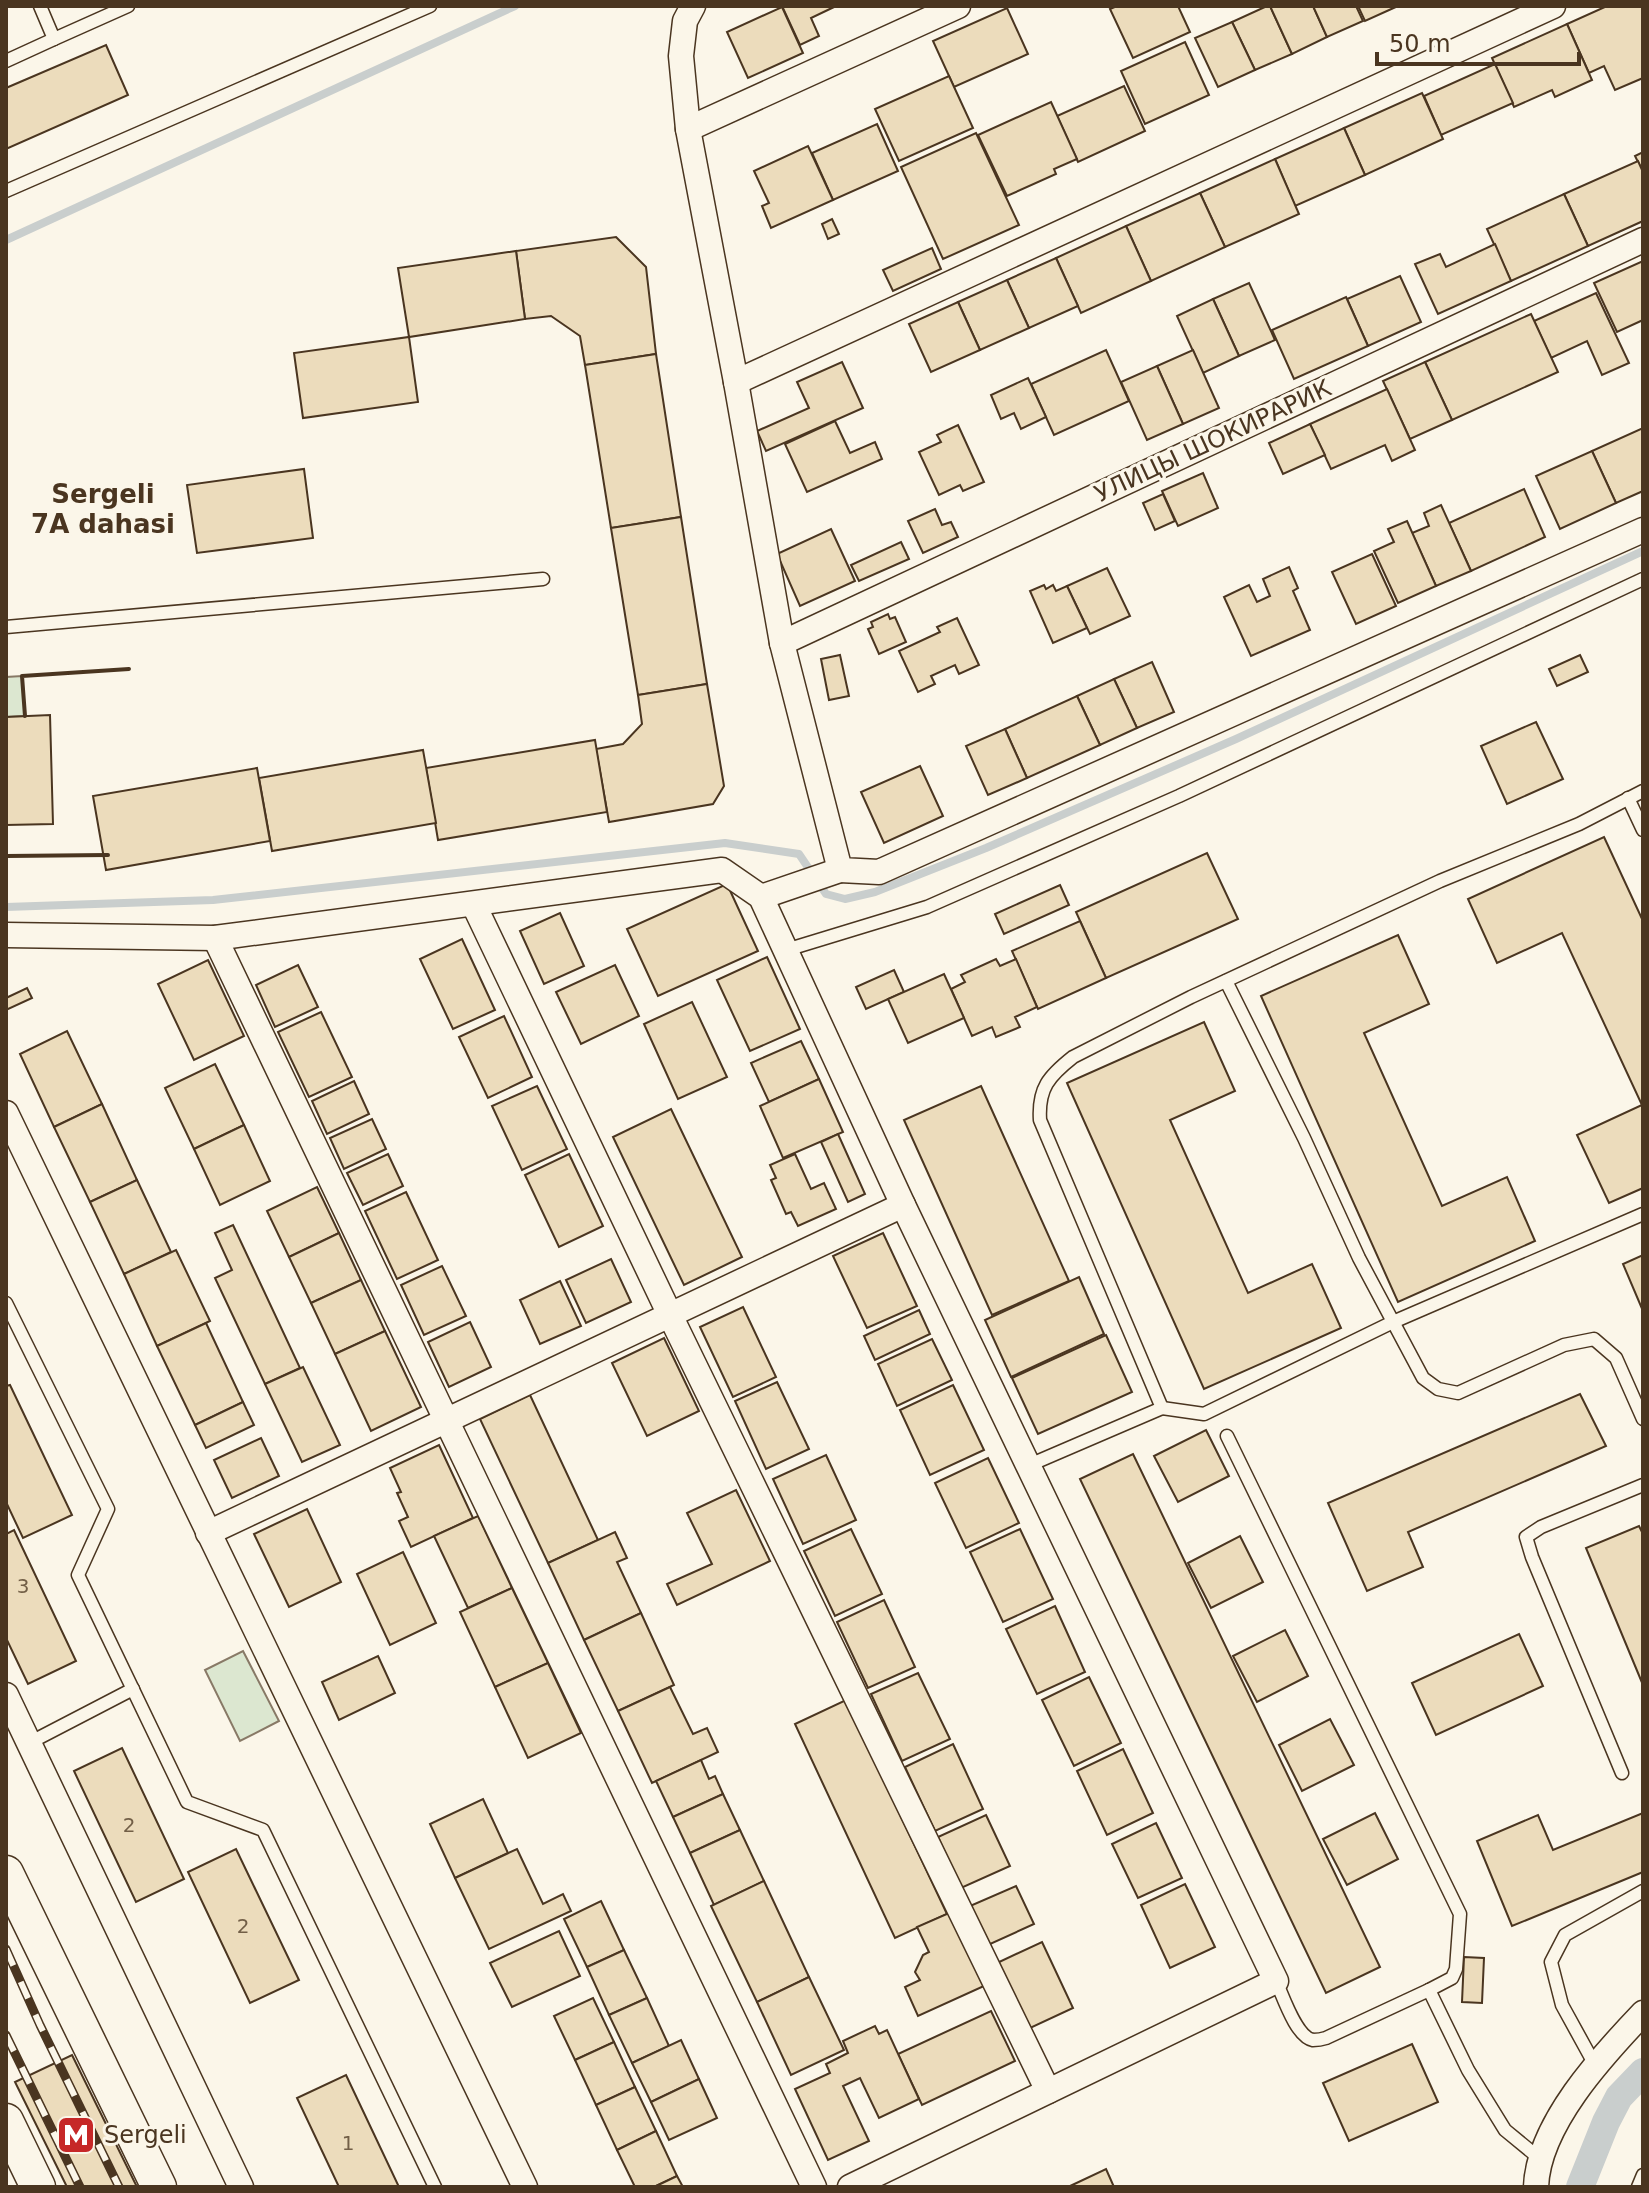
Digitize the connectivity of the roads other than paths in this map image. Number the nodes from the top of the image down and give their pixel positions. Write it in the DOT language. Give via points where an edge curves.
graph roads {
  1 [pos="40,6"];
  2 [pos="128,6"];
  3 [pos="430,6"];
  4 [pos="693,6"];
  5 [pos="958,6"];
  6 [pos="1553,6"];
  7 [pos="54,39"];
  8 [pos="6,61"];
  9 [pos="688,129"];
  10 [pos="6,191"];
  11 [pos="1643,240"];
  12 [pos="736,382"];
  13 [pos="1643,530"];
  14 [pos="543,579"];
  15 [pos="1643,579"];
  16 [pos="6,627"];
  17 [pos="782,643"];
  18 [pos="1643,791"];
  19 [pos="1628,798"];
  20 [pos="1643,830"];
  21 [pos="836,871"];
  22 [pos="761,897"];
  23 [pos="474,905"];
  24 [pos="6,935"];
  25 [pos="215,938"];
  26 [pos="786,950"];
  27 [pos="1226,981"];
  28 [pos="6,1113"];
  29 [pos="903,1205"];
  30 [pos="1643,1214"];
  31 [pos="6,1303"];
  32 [pos="670,1315"];
  33 [pos="1393,1322"];
  34 [pos="11,1326"];
  35 [pos="1162,1408"];
  36 [pos="1643,1419"];
  37 [pos="447,1420"];
  38 [pos="1227,1436"];
  39 [pos="1027,1466"];
  40 [pos="1643,1485"];
  41 [pos="208,1533"];
  42 [pos="133,1689"];
  43 [pos="6,1695"];
  44 [pos="29,1743"];
  45 [pos="1622,1773"];
  46 [pos="6,1873"];
  47 [pos="1643,1891"];
  48 [pos="1276,1981"];
  49 [pos="1429,1990"];
  50 [pos="1643,2013"];
  51 [pos="1595,2065"];
  52 [pos="1048,2091"];
  53 [pos="6,2121"];
  54 [pos="1539,2158"];
  55 [pos="1643,2175"];
  56 [pos="38,2187"];
  57 [pos="159,2187"];
  58 [pos="241,2187"];
  59 [pos="435,2187"];
  60 [pos="525,2187"];
  61 [pos="814,2187"];
  62 [pos="850,2187"];
  63 [pos="1536,2187"];
  64 [pos="1638,2187"];
  1 -- 7 [label="lane"];
  2 -- 7 [label="lane"];
  3 -- 10 [label="lane"];
  4 -- 9 [label="street" via="685,21 681,56"];
  5 -- 9 [label="street"];
  6 -- 12 [label="street"];
  7 -- 8 [label="lane"];
  9 -- 12 [label="street"];
  11 -- 17 [label="street, УЛИЦЫ ШОКИРАРИК"];
  12 -- 17 [label="street"];
  13 -- 21 [label="street" via="879,872"];
  14 -- 16 [label="lane"];
  15 -- 26 [label="lane" via="1179,796 927,907"];
  17 -- 21 [label="street"];
  18 -- 19 [label="lane"];
  19 -- 20 [label="lane"];
  19 -- 27 [label="lane"];
  21 -- 22 [label="street"];
  22 -- 23 [label="street" via="722,870"];
  22 -- 26 [label="street"];
  23 -- 25 [label="street"];
  23 -- 32 [label="street"];
  24 -- 25 [label="street"];
  25 -- 37 [label="street"];
  26 -- 29 [label="street"];
  27 -- 33 [label="lane"];
  27 -- 35 [label="lane" via="1073,1057 1046,1084 1039,1101 1040,1120"];
  28 -- 41 [label="street"];
  29 -- 32 [label="street"];
  29 -- 39 [label="street"];
  30 -- 33 [label="lane"];
  31 -- 34 [label="lane"];
  32 -- 37 [label="street"];
  32 -- 52 [label="street"];
  33 -- 35 [label="lane" via="1204,1414"];
  33 -- 36 [label="lane" via="1423,1378 1438,1389 1458,1393 1564,1345 1594,1339 1616,1358"];
  34 -- 42 [label="lane" via="108,1509 78,1575"];
  35 -- 39 [label="lane"];
  37 -- 41 [label="street"];
  37 -- 61 [label="street"];
  38 -- 49 [label="lane" via="1460,1914 1456,1969 1452,1978"];
  39 -- 48 [label="street"];
  40 -- 45 [label="lane" via="1526,1537"];
  41 -- 60 [label="street"];
  42 -- 44 [label="lane"];
  42 -- 59 [label="lane" via="187,1802 263,1830"];
  43 -- 44 [label="street"];
  44 -- 58 [label="street"];
  46 -- 57 [label="main road"];
  47 -- 51 [label="lane" via="1565,1935 1551,1962 1562,2005"];
  48 -- 49 [label="lane" via="1297,2027 1314,2040"];
  48 -- 52 [label="street"];
  49 -- 54 [label="lane" via="1505,2130"];
  50 -- 51 [label="street"];
  51 -- 54 [label="street"];
  52 -- 62 [label="street"];
  53 -- 56 [label="main road"];
  54 -- 63 [label="street"];
  55 -- 64 [label="lane"];
}
